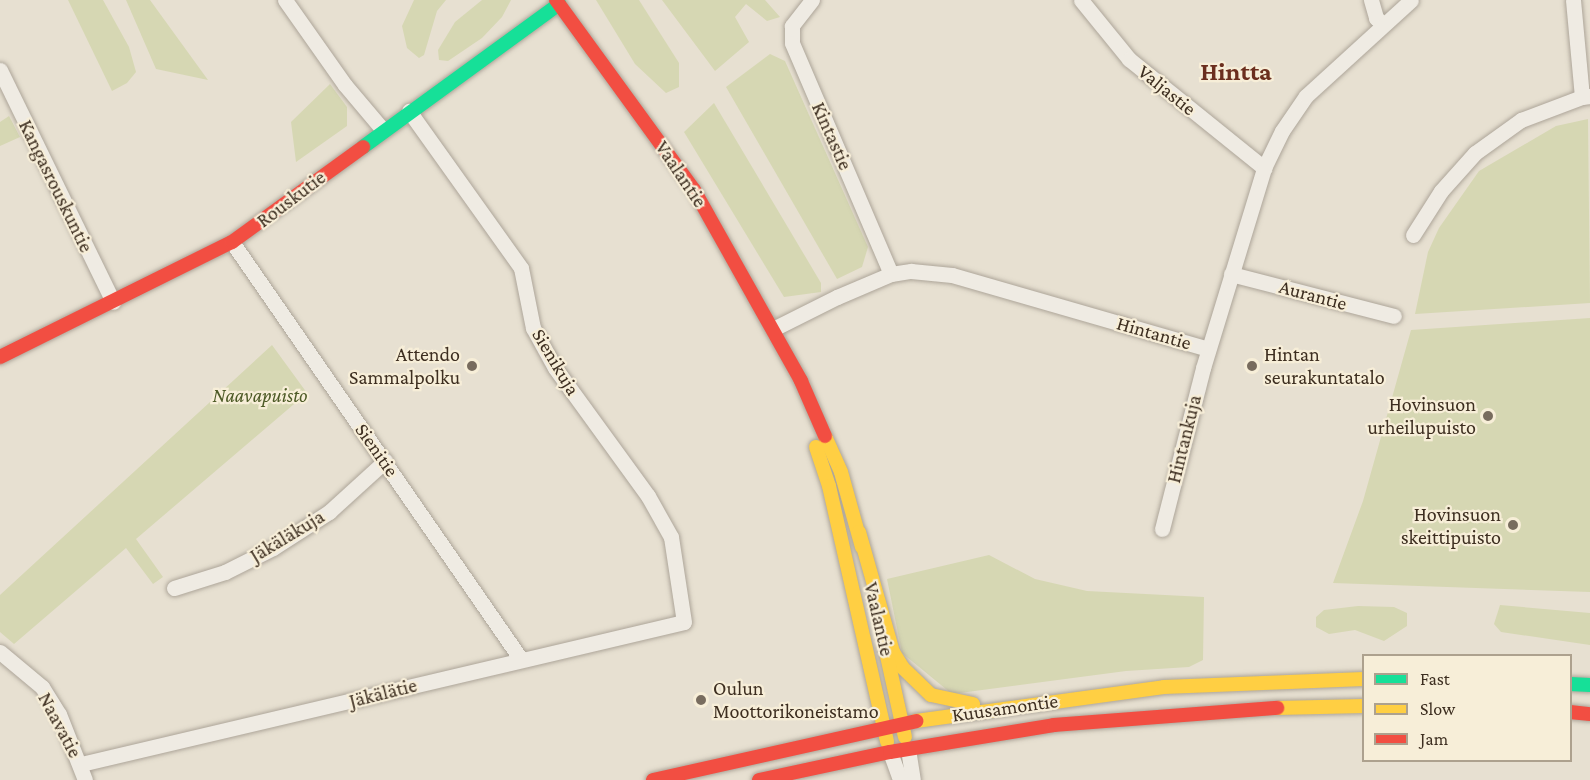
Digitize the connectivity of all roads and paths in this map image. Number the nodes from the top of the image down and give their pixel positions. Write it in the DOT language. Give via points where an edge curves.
graph roads {
  1 [pos="285,0"];
  2 [pos="812,0"];
  3 [pos="1081,0"];
  4 [pos="1371,0"];
  5 [pos="1412,0"];
  6 [pos="1573,0"];
  7 [pos="557,2"];
  8 [pos="1383,24"];
  9 [pos="0,70"];
  10 [pos="1586,97"];
  11 [pos="409,111"];
  12 [pos="383,130"];
  13 [pos="1264,168"];
  14 [pos="1413,235"];
  15 [pos="232,242"];
  16 [pos="891,274"];
  17 [pos="1231,274"];
  18 [pos="113,302"];
  19 [pos="1394,316"];
  20 [pos="773,329"];
  21 [pos="1208,349"];
  22 [pos="0,357"];
  23 [pos="789,360"];
  24 [pos="385,461"];
  25 [pos="1162,529"];
  26 [pos="859,532"];
  27 [pos="174,588"];
  28 [pos="684,621"];
  29 [pos="2,658"];
  30 [pos="520,658"];
  31 [pos="1362,679"];
  32 [pos="1572,684"];
  33 [pos="1590,686"];
  34 [pos="1362,706"];
  35 [pos="990,709"];
  36 [pos="1572,712"];
  37 [pos="1590,714"];
  38 [pos="902,723"];
  39 [pos="884,726"];
  40 [pos="908,749"];
  41 [pos="890,752"];
  42 [pos="81,764"];
  43 [pos="86,780"];
  44 [pos="652,780"];
  45 [pos="759,780"];
  46 [pos="900,780"];
  47 [pos="913,780"];
  1 -- 12 [label="street" via="345,85"];
  2 -- 16 [label="street, Kintastie" via="792,26 792,43"];
  3 -- 13 [label="street, Valjastie" via="1129,59"];
  4 -- 8 [label="street" via="1376,18"];
  5 -- 8 [label="street, Hintantie"];
  6 -- 10 [label="street"];
  7 -- 11 [label="main road, Rouskutie"];
  7 -- 20 [label="main road, Vaalantie" via="694,190"];
  8 -- 13 [label="street, Hintantie" via="1306,96 1282,131"];
  9 -- 18 [label="street, Kangasrouskuntie"];
  10 -- 14 [label="street" via="1521,120 1475,153 1441,191"];
  11 -- 12 [label="main road, Rouskutie"];
  11 -- 28 [label="street, Sienikuja" via="521,268 533,328 555,368 648,496 671,537"];
  12 -- 15 [label="main road, Rouskutie"];
  13 -- 17 [label="street, Hintantie"];
  15 -- 18 [label="main road, Rouskutie"];
  15 -- 24 [label="street, Sienitie"];
  16 -- 20 [label="street, Hintantie"];
  16 -- 21 [label="street, Hintantie" via="911,271 952,276"];
  17 -- 19 [label="street, Aurantie"];
  17 -- 21 [label="street, Hintantie"];
  18 -- 22 [label="main road, Rouskutie"];
  20 -- 23 [label="main road, Vaalantie"];
  21 -- 25 [label="street, Hintankuja"];
  23 -- 26 [label="main road, Vaalantie" via="841,472"];
  23 -- 39 [label="main road, Vaalantie" via="795,390 829,486"];
  24 -- 27 [label="street, Jäkäläkuja" via="329,512 273,548 225,572"];
  24 -- 30 [label="street, Sienitie"];
  26 -- 35 [label="main road" via="893,652 909,676 931,695"];
  26 -- 38 [label="main road, Vaalantie"];
  28 -- 30 [label="street, Jäkälätie"];
  29 -- 42 [label="street, Naavatie" via="18,664 42,687"];
  30 -- 42 [label="street, Jäkälätie" via="250,727"];
  31 -- 35 [label="main road, Kuusamontie" via="1164,687"];
  32 -- 33 [label="main road"];
  34 -- 40 [label="main road, Kuusamontie" via="1151,715 1054,725"];
  35 -- 38 [label="main road, Kuusamontie"];
  36 -- 37 [label="main road"];
  38 -- 39 [label="main road, Kuusamontie"];
  38 -- 40 [label="main road, Vaalantie"];
  39 -- 41 [label="main road, Vaalantie"];
  39 -- 44 [label="main road, Kuusamontie"];
  40 -- 41 [label="main road, Kuusamontie"];
  40 -- 47 [label="street"];
  41 -- 45 [label="main road, Kuusamontie"];
  41 -- 46 [label="street"];
  42 -- 43 [label="street, Naavatie"];
}
